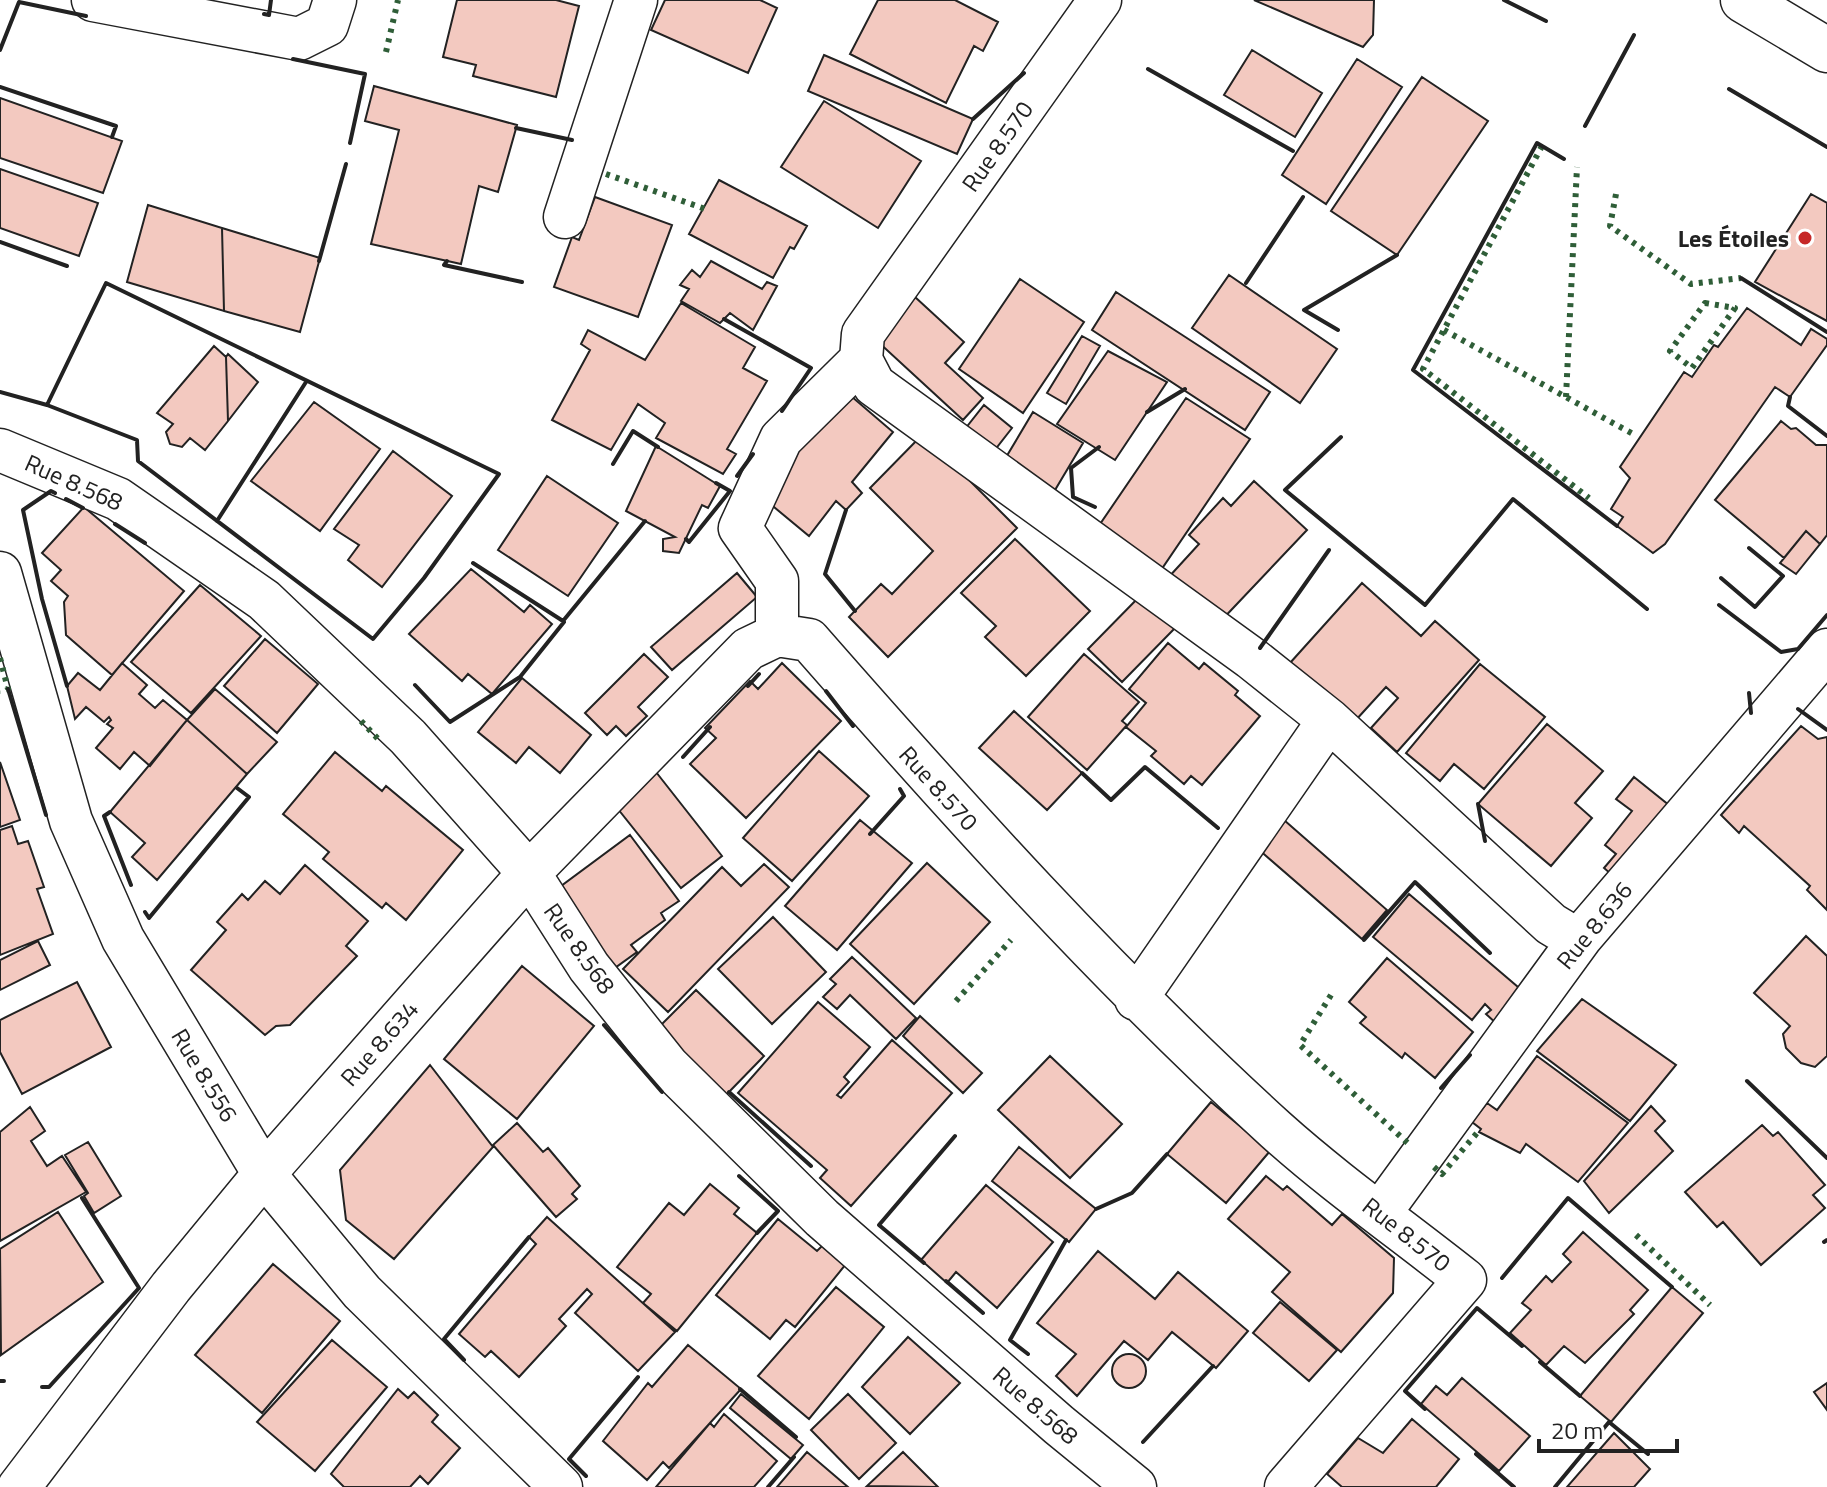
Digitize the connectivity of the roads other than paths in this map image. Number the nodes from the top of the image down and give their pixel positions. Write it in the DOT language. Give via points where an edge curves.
graph roads {
  1 [pos="93,0"];
  2 [pos="335,0"];
  3 [pos="636,0"];
  4 [pos="1100,0"];
  5 [pos="1743,0"];
  6 [pos="1827,50"];
  7 [pos="565,217"];
  8 [pos="861,360"];
  9 [pos="0,450"];
  10 [pos="0,573"];
  11 [pos="777,635"];
  12 [pos="1827,650"];
  13 [pos="1329,720"];
  14 [pos="529,873"];
  15 [pos="1582,936"];
  16 [pos="1136,999"];
  17 [pos="264,1174"];
  18 [pos="1380,1213"];
  19 [pos="19,1487"];
  20 [pos="561,1487"];
  21 [pos="1135,1487"];
  22 [pos="1286,1487"];
  1 -- 2 [label="street" via="299,39 327,25"];
  3 -- 7 [label="street"];
  4 -- 8 [label="street, Rue 8.570" via="863,334"];
  5 -- 6 [label="main road"];
  8 -- 11 [label="street" via="781,439 740,528 777,581"];
  8 -- 13 [label="street" via="874,385"];
  9 -- 14 [label="street, Rue 8.568" via="118,499 264,600 408,737"];
  10 -- 17 [label="street, Rue 8.556" via="71,821 123,939"];
  11 -- 14 [label="street, Rue 8.634" via="748,649"];
  11 -- 16 [label="street, Rue 8.570" via="809,640 939,789"];
  12 -- 15 [label="street, Rue 8.636"];
  13 -- 15 [label="street" via="1551,924"];
  13 -- 16 [label="street"];
  14 -- 17 [label="street, Rue 8.634"];
  14 -- 21 [label="street, Rue 8.568" via="589,967 668,1066 822,1218"];
  15 -- 18 [label="street, Rue 8.636"];
  16 -- 18 [label="street, Rue 8.570" via="1278,1132"];
  17 -- 19 [label="street, Rue 8.634"];
  17 -- 20 [label="street, Rue 8.556" via="362,1292"];
  18 -- 22 [label="street, Rue 8.570" via="1465,1280"];
}
